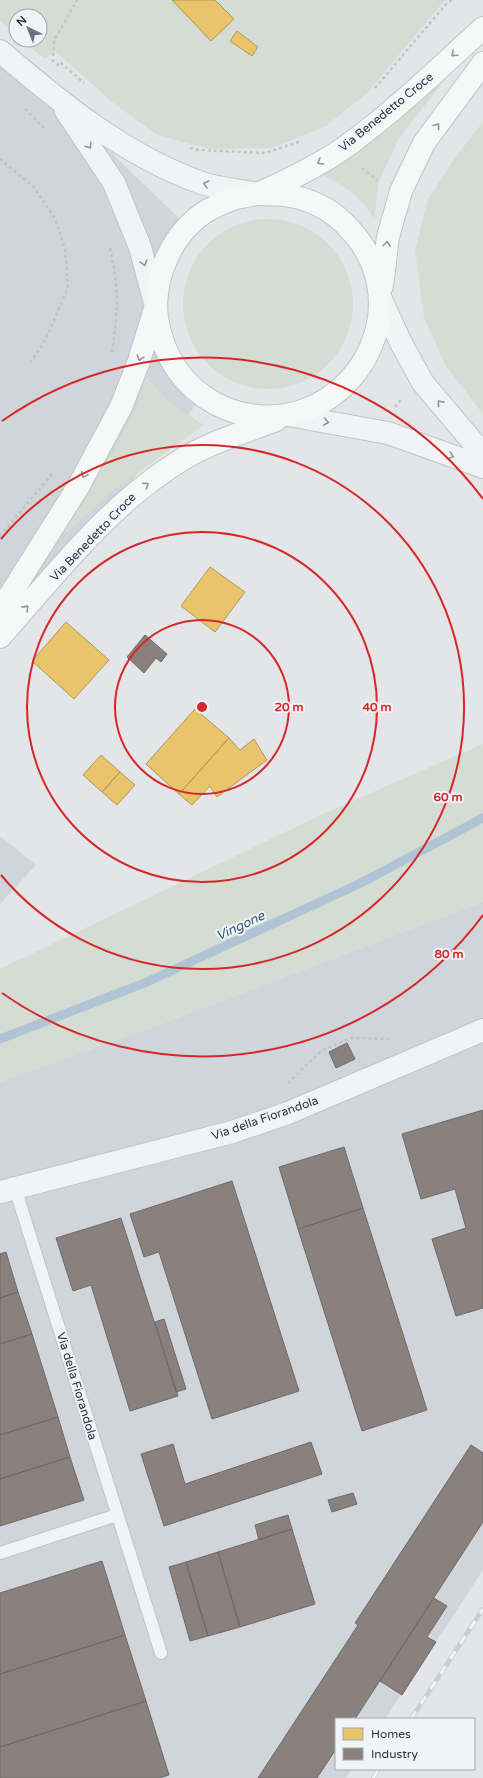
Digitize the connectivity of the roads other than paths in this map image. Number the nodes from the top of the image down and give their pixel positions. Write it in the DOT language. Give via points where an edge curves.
graph roads {
  1 [pos="483,28"];
  2 [pos="0,51"];
  3 [pos="483,63"];
  4 [pos="60,102"];
  5 [pos="258,194"];
  6 [pos="380,297"];
  7 [pos="156,307"];
  8 [pos="288,415"];
  9 [pos="483,454"];
  10 [pos="483,467"];
  11 [pos="0,611"];
  12 [pos="0,637"];
  13 [pos="483,1030"];
  14 [pos="7,1190"];
  15 [pos="117,1515"];
  16 [pos="0,1553"];
  17 [pos="160,1653"];
  1 -- 5 [label="main road, Via Benedetto Croce, one-way" via="387,114 347,146"];
  2 -- 4 [label="street"];
  6 -- 3 [label="main road, Via Benedetto Croce, one-way" via="388,238 401,191 424,143"];
  5 -- 4 [label="street, one-way" via="203,184 140,156"];
  4 -- 7 [label="street, one-way" via="114,183 140,247"];
  5 -- 6 [label="main road, Via Benedetto Croce" via="288,195 317,204 342,221 362,243 374,268"];
  5 -- 7 [label="main road, Via Benedetto Croce" via="232,199 208,210 188,227 174,244 164,264 158,285"];
  6 -- 8 [label="main road, Via Benedetto Croce" via="378,330 366,360 346,386 319,405"];
  9 -- 6 [label="street, one-way" via="423,383"];
  7 -- 8 [label="main road, Via Benedetto Croce" via="160,335 170,360 184,380 203,397 229,410 258,417"];
  7 -- 11 [label="main road, Via Benedetto Croce, one-way" via="121,407 78,487"];
  8 -- 10 [label="street, one-way" via="388,433"];
  12 -- 8 [label="main road, Via Benedetto Croce, one-way" via="79,548 129,498 184,459"];
  13 -- 14 [label="street, Via della Fiorandola" via="288,1113 232,1132"];
  14 -- 15 [label="lane, Via della Fiorandola"];
  15 -- 16 [label="lane"];
  15 -- 17 [label="lane, Via della Fiorandola"];
}
